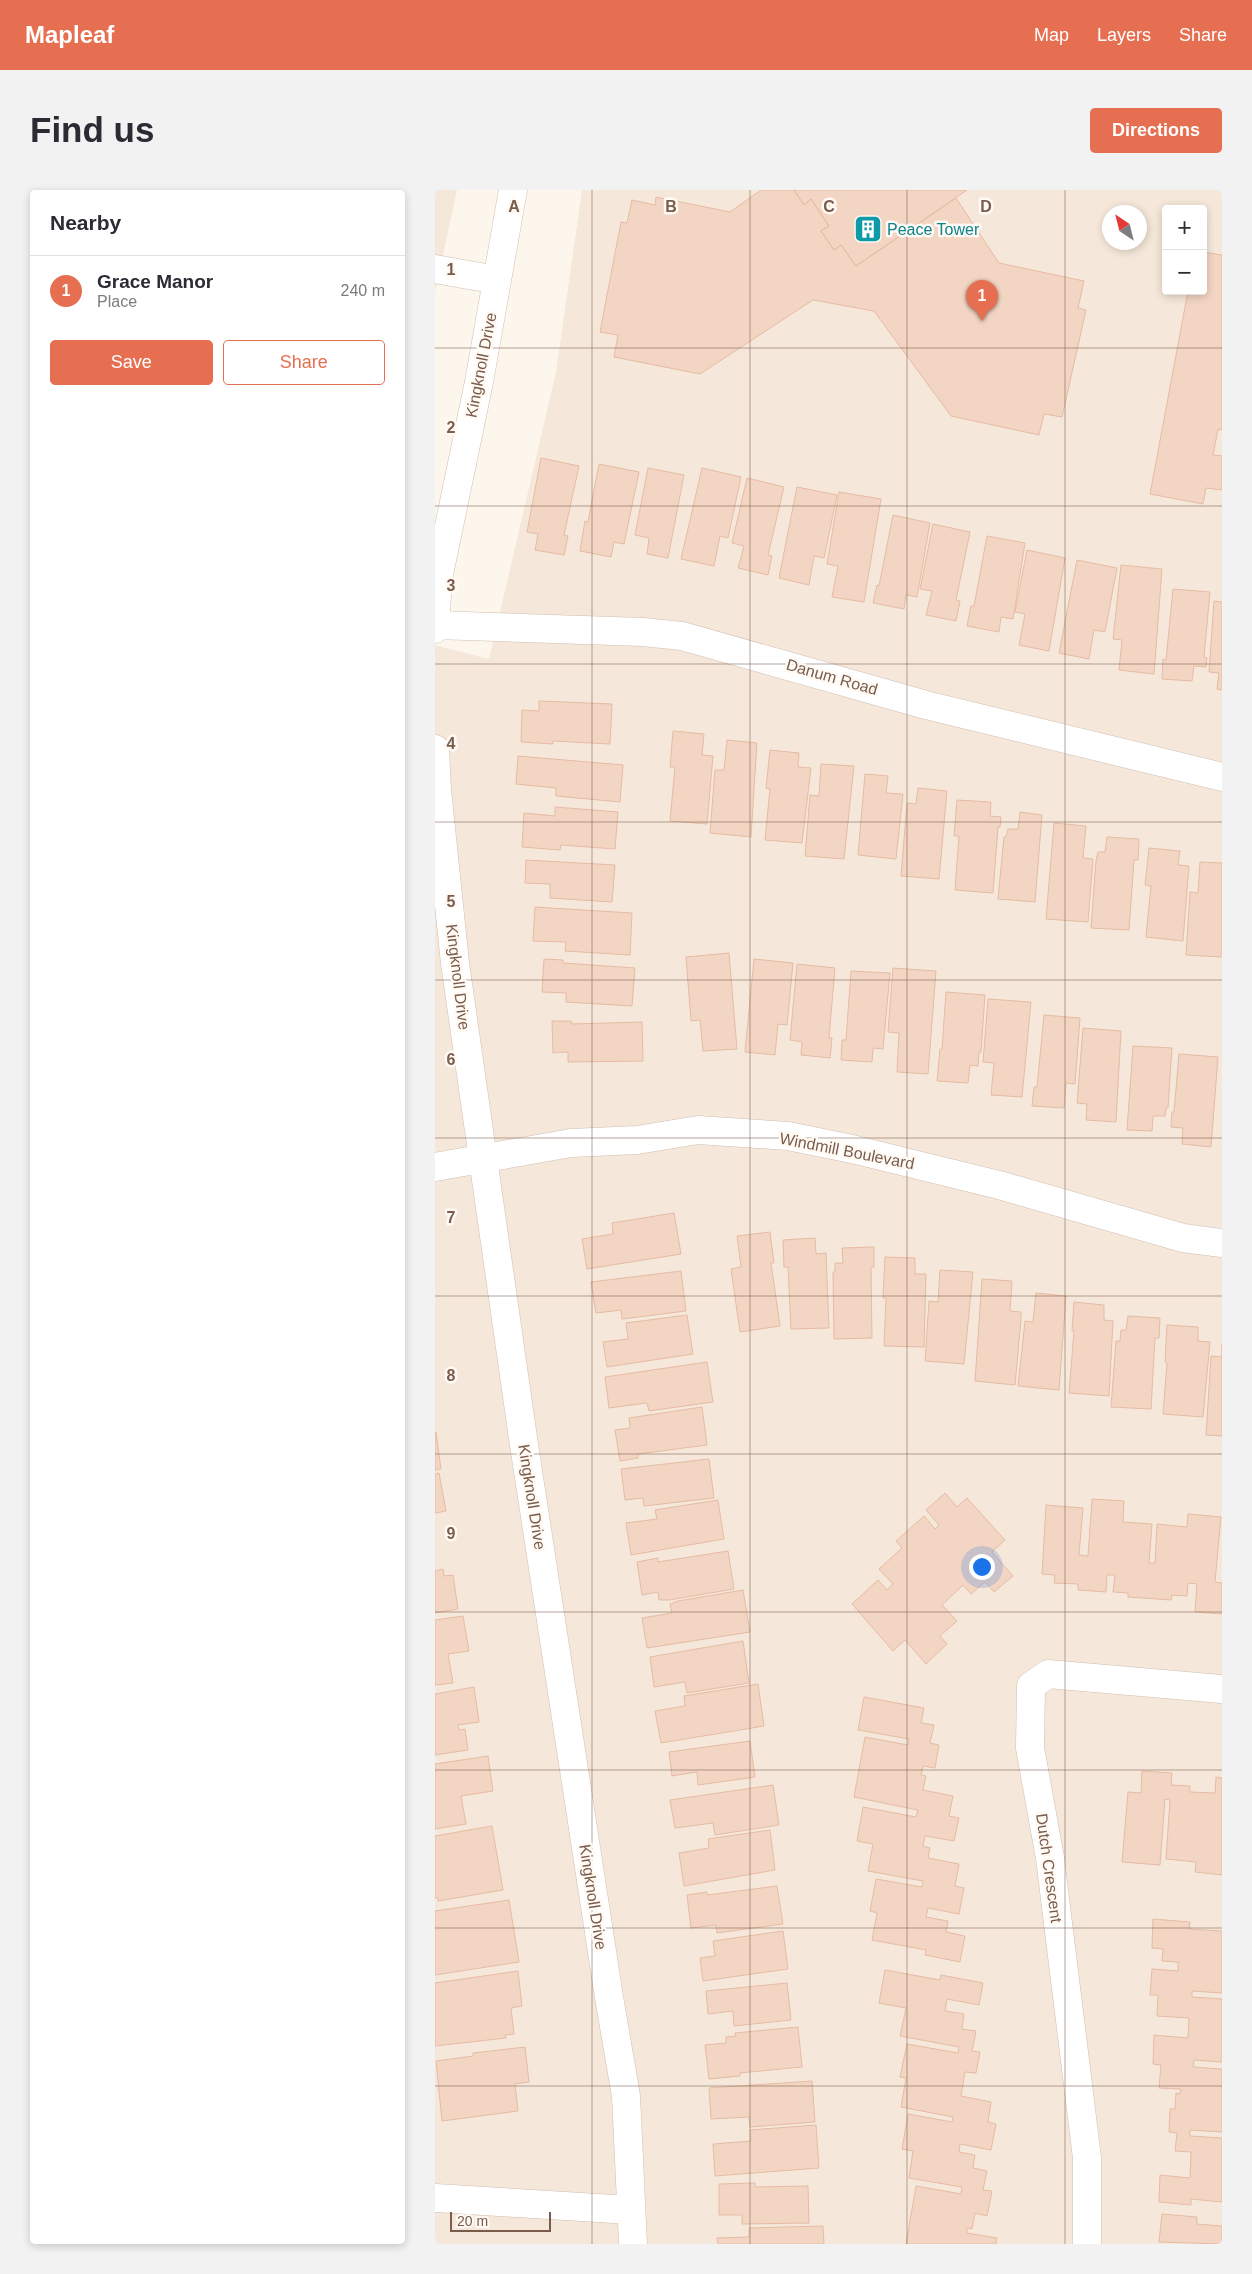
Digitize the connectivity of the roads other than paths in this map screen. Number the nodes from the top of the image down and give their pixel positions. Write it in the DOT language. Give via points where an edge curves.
graph roads {
  1 [pos="513,190"];
  2 [pos="435,269"];
  3 [pos="497,280"];
  4 [pos="435,625"];
  5 [pos="435,629"];
  6 [pos="435,749"];
  7 [pos="1222,777"];
  8 [pos="483,1158"];
  9 [pos="435,1167"];
  10 [pos="1222,1243"];
  11 [pos="1222,1689"];
  12 [pos="435,2198"];
  13 [pos="630,2210"];
  14 [pos="633,2244"];
  15 [pos="1087,2244"];
  1 -- 3 [label="street, Kingknoll Drive"];
  2 -- 3 [label="street"];
  3 -- 4 [label="street, Kingknoll Drive" via="438,579"];
  4 -- 5 [label="street, Kingknoll Drive"];
  4 -- 7 [label="street, Danum Road" via="682,636 926,705"];
  6 -- 8 [label="street, Kingknoll Drive" via="455,963"];
  8 -- 9 [label="street, Windmill Boulevard"];
  8 -- 10 [label="street, Windmill Boulevard" via="571,1143 637,1140 698,1130 788,1136 999,1185 1183,1238"];
  8 -- 13 [label="street, Kingknoll Drive" via="525,1455 626,2096"];
  11 -- 15 [label="street, Dutch Crescent" via="1048,1674 1031,1686 1030,1748 1050,1858 1087,2158"];
  12 -- 13 [label="street"];
  13 -- 14 [label="street, Kingknoll Drive"];
}
